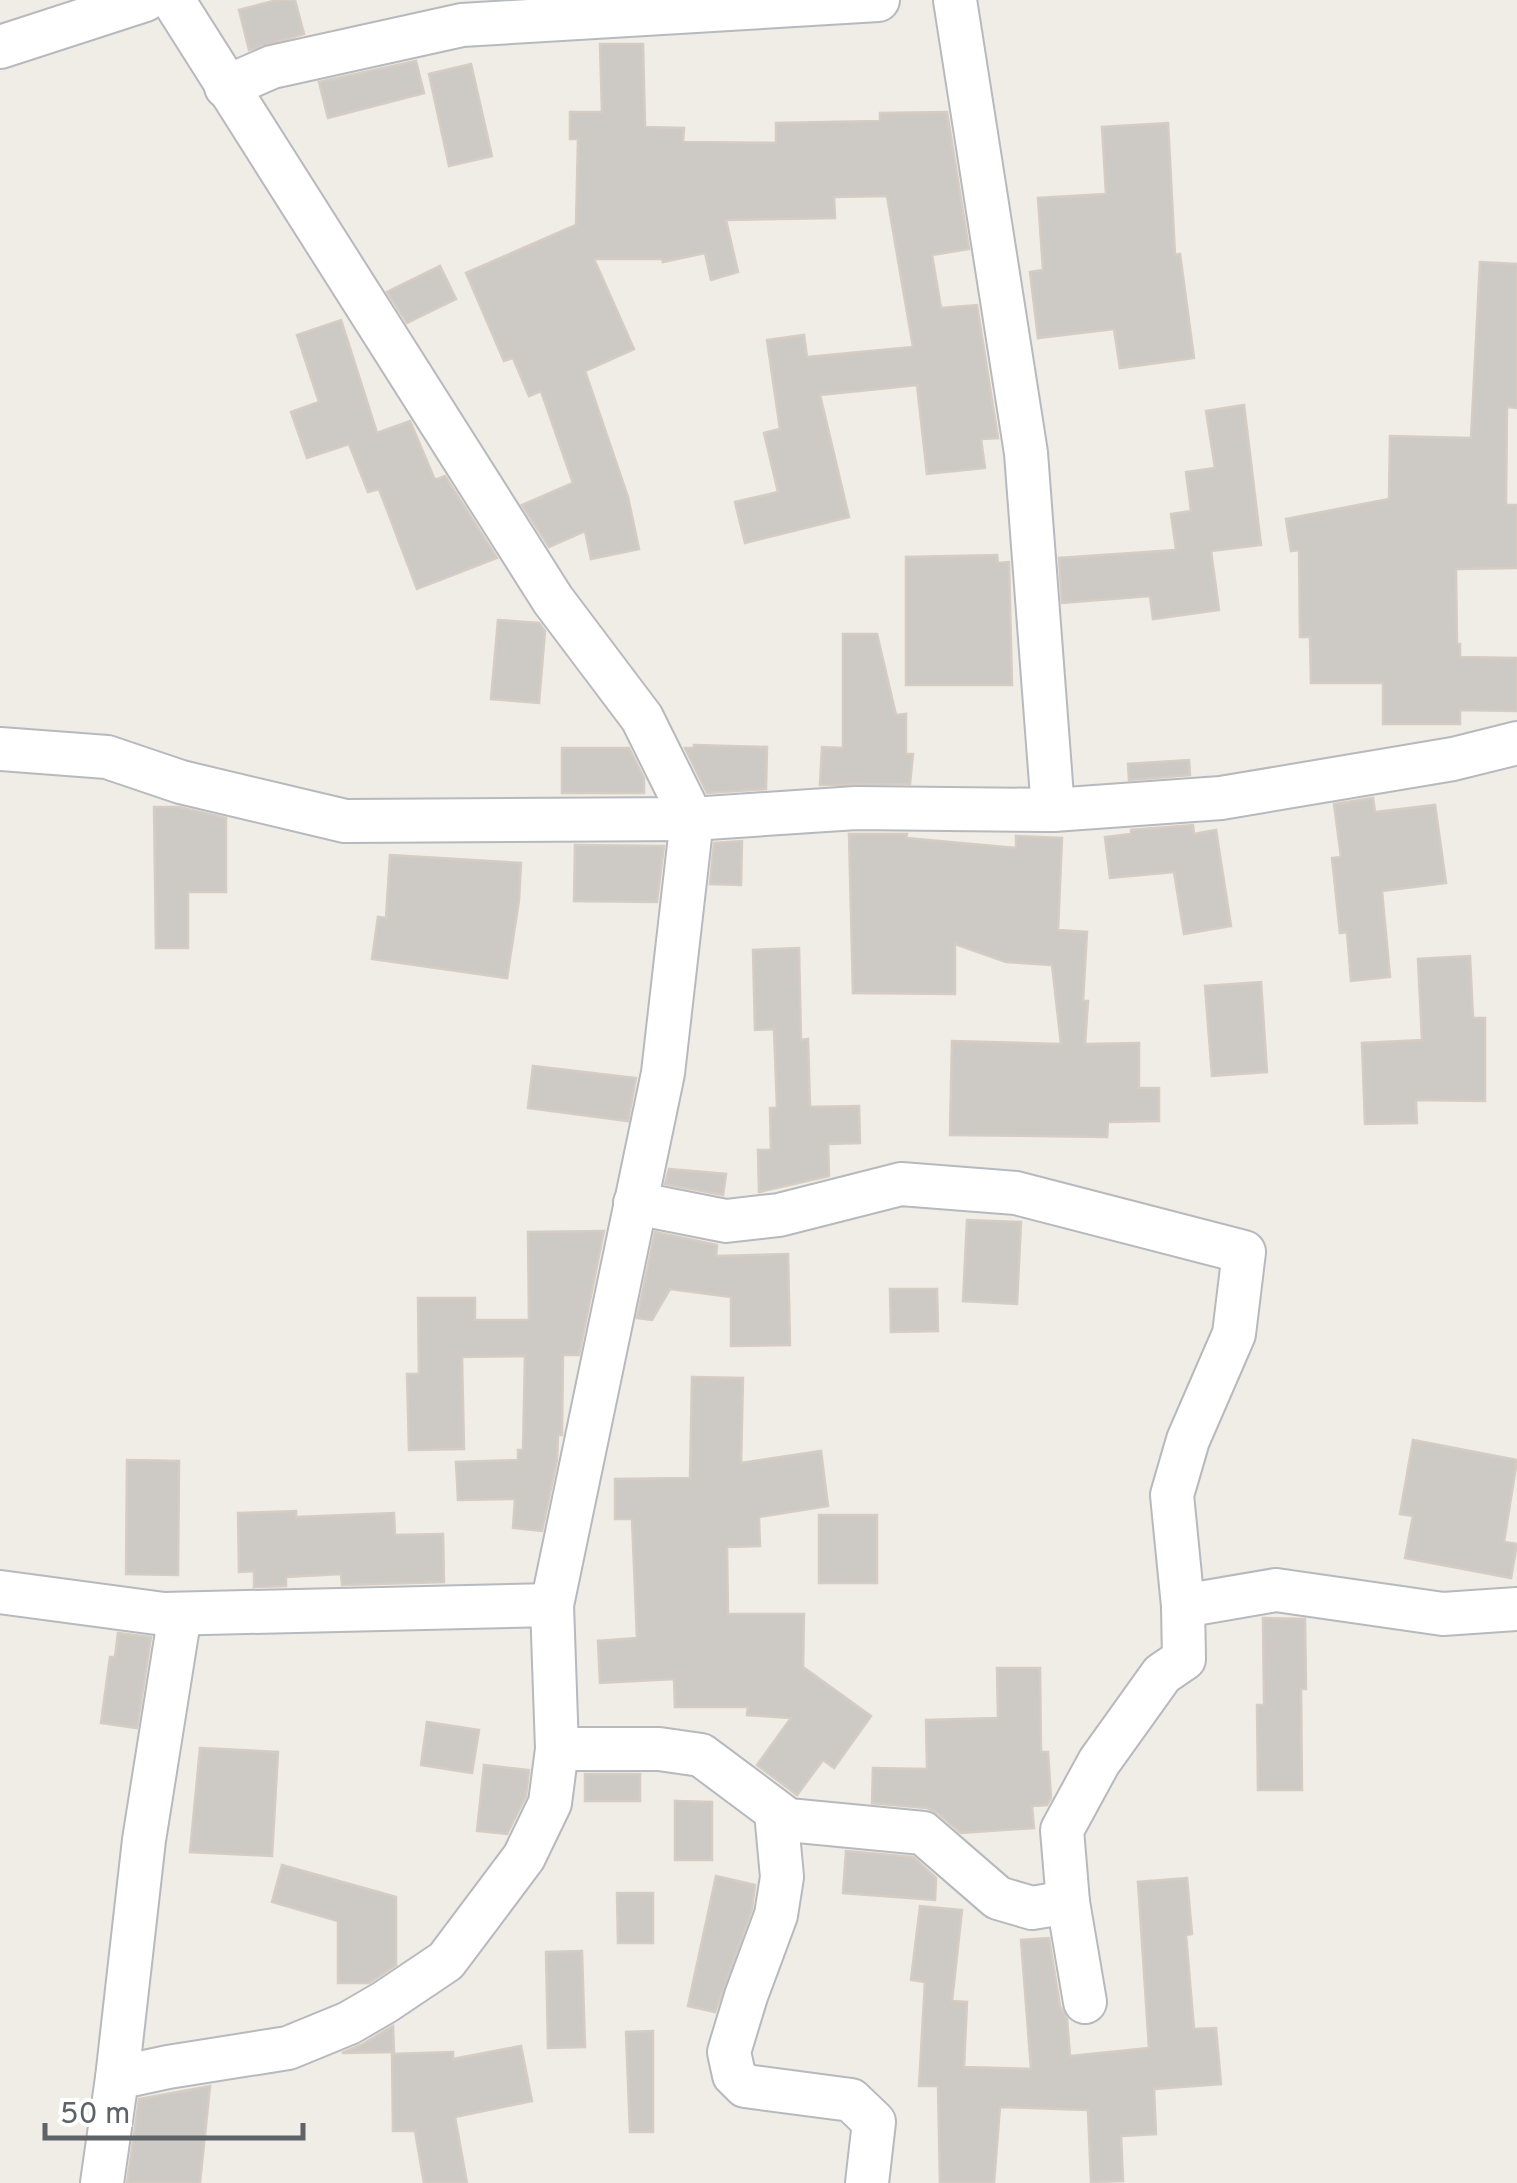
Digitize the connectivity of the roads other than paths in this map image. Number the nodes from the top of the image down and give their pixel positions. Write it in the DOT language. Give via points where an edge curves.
graph roads {
  1 [pos="145,0"];
  2 [pos="174,0"];
  3 [pos="878,0"];
  4 [pos="956,0"];
  5 [pos="0,46"];
  6 [pos="226,88"];
  7 [pos="1517,743"];
  8 [pos="0,749"];
  9 [pos="1053,810"];
  10 [pos="692,819"];
  11 [pos="635,1203"];
  12 [pos="0,1592"];
  13 [pos="552,1606"];
  14 [pos="1183,1606"];
  15 [pos="1517,1609"];
  16 [pos="180,1614"];
  17 [pos="557,1749"];
  18 [pos="776,1812"];
  19 [pos="1068,1902"];
  20 [pos="1085,2002"];
  21 [pos="117,2078"];
  22 [pos="102,2183"];
  23 [pos="867,2183"];
  1 -- 5 [label="street"];
  2 -- 6 [label="street"];
  3 -- 6 [label="street" via="462,25 290,63"];
  4 -- 9 [label="street" via="1026,453"];
  6 -- 10 [label="street" via="553,600 642,718"];
  7 -- 9 [label="street" via="1221,798"];
  8 -- 10 [label="street" via="107,757 181,782 346,821"];
  9 -- 10 [label="street" via="856,808"];
  10 -- 11 [label="street" via="663,1073"];
  11 -- 13 [label="street"];
  11 -- 14 [label="street" via="726,1221 779,1215 901,1184 1016,1193 1244,1252 1234,1334 1172,1495"];
  12 -- 16 [label="street"];
  13 -- 16 [label="street"];
  13 -- 17 [label="street"];
  14 -- 15 [label="street" via="1276,1590 1443,1614"];
  14 -- 19 [label="street" via="1184,1660 1162,1674 1099,1762 1062,1830"];
  16 -- 21 [label="street" via="144,1840"];
  17 -- 18 [label="street" via="701,1755"];
  17 -- 21 [label="street" via="550,1803 524,1857 446,1961 349,2023 288,2048"];
  18 -- 19 [label="street" via="788,1820 923,1834 998,1898 1032,1908"];
  18 -- 23 [label="street" via="782,1877 776,1915 729,2052 734,2075 744,2086 851,2100 874,2122"];
  19 -- 20 [label="street"];
  21 -- 22 [label="street"];
}
